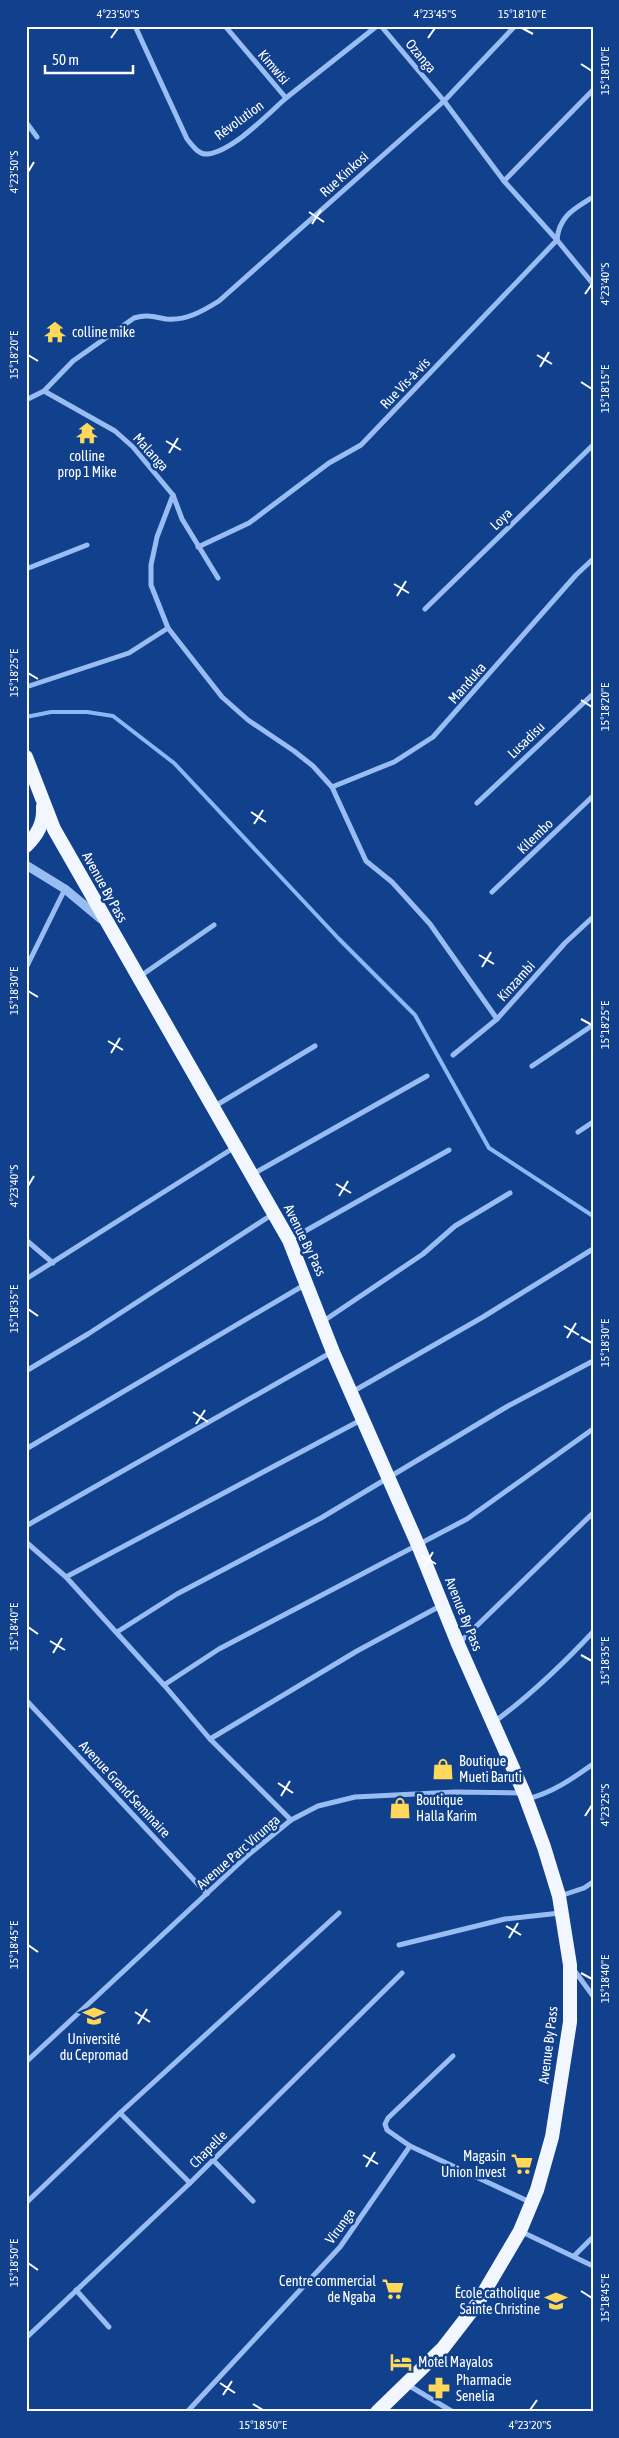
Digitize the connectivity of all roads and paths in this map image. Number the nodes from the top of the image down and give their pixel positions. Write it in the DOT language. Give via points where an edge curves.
graph roads {
  1 [pos="135,26"];
  2 [pos="225,26"];
  3 [pos="377,26"];
  4 [pos="381,26"];
  5 [pos="513,27"];
  6 [pos="593,90"];
  7 [pos="286,98"];
  8 [pos="444,101"];
  9 [pos="26,122"];
  10 [pos="37,137"];
  11 [pos="504,181"];
  12 [pos="593,197"];
  13 [pos="557,240"];
  14 [pos="593,284"];
  15 [pos="44,391"];
  16 [pos="26,400"];
  17 [pos="593,445"];
  18 [pos="173,495"];
  19 [pos="88,545"];
  20 [pos="198,548"];
  21 [pos="593,559"];
  22 [pos="26,569"];
  23 [pos="218,578"];
  24 [pos="425,609"];
  25 [pos="168,628"];
  26 [pos="26,687"];
  27 [pos="593,694"];
  28 [pos="26,757"];
  29 [pos="332,787"];
  30 [pos="42,796"];
  31 [pos="593,796"];
  32 [pos="477,803"];
  33 [pos="26,846"];
  34 [pos="26,865"];
  35 [pos="65,889"];
  36 [pos="492,892"];
  37 [pos="593,917"];
  38 [pos="107,924"];
  39 [pos="214,925"];
  40 [pos="26,968"];
  41 [pos="138,977"];
  42 [pos="497,1019"];
  43 [pos="593,1025"];
  44 [pos="315,1046"];
  45 [pos="453,1055"];
  46 [pos="532,1066"];
  47 [pos="427,1076"];
  48 [pos="213,1108"];
  49 [pos="593,1122"];
  50 [pos="578,1132"];
  51 [pos="236,1147"];
  52 [pos="449,1150"];
  53 [pos="251,1175"];
  54 [pos="510,1193"];
  55 [pos="275,1213"];
  56 [pos="26,1240"];
  57 [pos="289,1240"];
  58 [pos="593,1248"];
  59 [pos="53,1263"];
  60 [pos="26,1279"];
  61 [pos="308,1283"];
  62 [pos="322,1322"];
  63 [pos="334,1352"];
  64 [pos="593,1361"];
  65 [pos="26,1371"];
  66 [pos="352,1392"];
  67 [pos="363,1419"];
  68 [pos="593,1429"];
  69 [pos="26,1449"];
  70 [pos="388,1480"];
  71 [pos="593,1513"];
  72 [pos="26,1526"];
  73 [pos="26,1542"];
  74 [pos="418,1545"];
  75 [pos="66,1578"];
  76 [pos="442,1604"];
  77 [pos="117,1632"];
  78 [pos="593,1632"];
  79 [pos="458,1644"];
  80 [pos="164,1685"];
  81 [pos="26,1700"];
  82 [pos="494,1722"];
  83 [pos="210,1739"];
  84 [pos="593,1764"];
  85 [pos="526,1796"];
  86 [pos="291,1820"];
  87 [pos="593,1882"];
  88 [pos="207,1894"];
  89 [pos="559,1896"];
  90 [pos="339,1913"];
  91 [pos="562,1913"];
  92 [pos="399,1945"];
  93 [pos="570,1965"];
  94 [pos="402,1973"];
  95 [pos="593,1996"];
  96 [pos="453,2056"];
  97 [pos="26,2062"];
  98 [pos="120,2113"];
  99 [pos="410,2146"];
  100 [pos="213,2160"];
  101 [pos="190,2183"];
  102 [pos="253,2201"];
  103 [pos="26,2203"];
  104 [pos="532,2204"];
  105 [pos="520,2231"];
  106 [pos="593,2237"];
  107 [pos="574,2256"];
  108 [pos="593,2266"];
  109 [pos="76,2290"];
  110 [pos="109,2328"];
  111 [pos="26,2338"];
  112 [pos="407,2384"];
  113 [pos="187,2412"];
  114 [pos="377,2412"];
  115 [pos="453,2412"];
  1 -- 7 [label="street, Révolution" via="186,139 198,151 209,154 228,144"];
  2 -- 7 [label="street, Kimwisi"];
  3 -- 7 [label="street, Révolution"];
  4 -- 8 [label="street, Ozanga"];
  5 -- 8 [label="street, Rue Kinkosi"];
  6 -- 11 [label="street"];
  8 -- 11 [label="street, Ozanga"];
  8 -- 15 [label="street, Rue Kinkosi" via="219,301 181,318 166,319 145,314 118,327 73,360"];
  9 -- 10 [label="street"];
  11 -- 13 [label="street, Ozanga"];
  12 -- 13 [label="street, Rue Vis-à-vis" via="563,220 558,226"];
  13 -- 14 [label="street, Ozanga"];
  13 -- 20 [label="street, Rue Vis-à-vis" via="361,445 329,463 249,523"];
  15 -- 16 [label="street"];
  15 -- 18 [label="street, Malanga" via="115,431"];
  17 -- 24 [label="street, Loya"];
  18 -- 20 [label="street, Malanga"];
  18 -- 25 [label="street" via="157,537 151,565 151,585"];
  19 -- 22 [label="street"];
  20 -- 23 [label="street, Malanga"];
  21 -- 29 [label="street, Manduka" via="433,737 394,762"];
  25 -- 26 [label="street" via="129,653"];
  25 -- 29 [label="street" via="222,697 248,720 307,761"];
  27 -- 32 [label="street, Lusadisu"];
  28 -- 30 [label="highway, Avenue By Pass"];
  29 -- 42 [label="street" via="366,861 392,882 430,924"];
  30 -- 33 [label="highway" via="44,819 37,835"];
  30 -- 38 [label="highway, Avenue By Pass" via="54,829"];
  31 -- 36 [label="street, Kilembo"];
  34 -- 35 [label="street"];
  35 -- 38 [label="street"];
  35 -- 40 [label="street"];
  37 -- 42 [label="street, Kinzambi" via="565,943"];
  38 -- 41 [label="highway, Avenue By Pass"];
  39 -- 41 [label="street"];
  41 -- 48 [label="highway, Avenue By Pass"];
  42 -- 45 [label="street, Kinzambi"];
  43 -- 46 [label="street"];
  44 -- 48 [label="street"];
  47 -- 53 [label="street"];
  48 -- 51 [label="highway, Avenue By Pass"];
  49 -- 50 [label="street"];
  51 -- 53 [label="highway, Avenue By Pass"];
  51 -- 59 [label="street"];
  52 -- 57 [label="street"];
  53 -- 55 [label="highway, Avenue By Pass"];
  54 -- 62 [label="street" via="455,1226 423,1254"];
  55 -- 57 [label="highway, Avenue By Pass"];
  55 -- 65 [label="street"];
  56 -- 59 [label="street"];
  57 -- 61 [label="highway, Avenue By Pass"];
  58 -- 66 [label="street" via="483,1317"];
  59 -- 60 [label="street"];
  61 -- 62 [label="highway, Avenue By Pass"];
  61 -- 69 [label="street"];
  62 -- 63 [label="highway, Avenue By Pass"];
  63 -- 66 [label="highway, Avenue By Pass"];
  63 -- 72 [label="street"];
  64 -- 70 [label="street" via="508,1406"];
  66 -- 67 [label="highway, Avenue By Pass"];
  67 -- 70 [label="highway, Avenue By Pass"];
  67 -- 75 [label="street"];
  68 -- 74 [label="street" via="467,1519"];
  70 -- 74 [label="highway, Avenue By Pass"];
  70 -- 77 [label="street" via="251,1557 177,1594"];
  71 -- 79 [label="street"];
  73 -- 75 [label="street"];
  74 -- 76 [label="highway, Avenue By Pass"];
  74 -- 80 [label="street" via="219,1649"];
  75 -- 77 [label="street"];
  76 -- 79 [label="highway, Avenue By Pass"];
  76 -- 83 [label="street"];
  77 -- 80 [label="street"];
  78 -- 82 [label="street" via="545,1682"];
  79 -- 82 [label="highway, Avenue By Pass"];
  80 -- 83 [label="street"];
  81 -- 88 [label="street, Avenue Grand Seminaire"];
  82 -- 85 [label="highway, Avenue By Pass"];
  83 -- 86 [label="street"];
  84 -- 85 [label="street" via="542,1795"];
  85 -- 86 [label="street, Avenue Parc Virunga" via="456,1792 356,1797 318,1806"];
  85 -- 89 [label="highway, Avenue By Pass"];
  86 -- 88 [label="street, Avenue Parc Virunga" via="246,1856"];
  87 -- 89 [label="street"];
  88 -- 97 [label="street, Avenue Parc Virunga"];
  89 -- 91 [label="highway, Avenue By Pass"];
  90 -- 98 [label="street"];
  91 -- 92 [label="street" via="505,1919"];
  91 -- 93 [label="highway, Avenue By Pass"];
  93 -- 95 [label="street"];
  93 -- 104 [label="highway, Avenue By Pass" via="569,2031 552,2137"];
  94 -- 100 [label="street, Chapelle"];
  96 -- 99 [label="street" via="388,2118 387,2130"];
  98 -- 101 [label="street"];
  98 -- 103 [label="street"];
  99 -- 104 [label="street"];
  99 -- 113 [label="street, Virunga" via="340,2247"];
  100 -- 101 [label="street, Chapelle"];
  100 -- 102 [label="street"];
  101 -- 109 [label="street, Chapelle"];
  104 -- 105 [label="highway, Avenue By Pass"];
  105 -- 107 [label="street"];
  105 -- 112 [label="highway, Avenue By Pass" via="477,2304 443,2348"];
  106 -- 107 [label="street"];
  107 -- 108 [label="street"];
  109 -- 110 [label="street"];
  109 -- 111 [label="street, Chapelle"];
  112 -- 114 [label="highway, Avenue By Pass"];
  112 -- 115 [label="street"];
}
